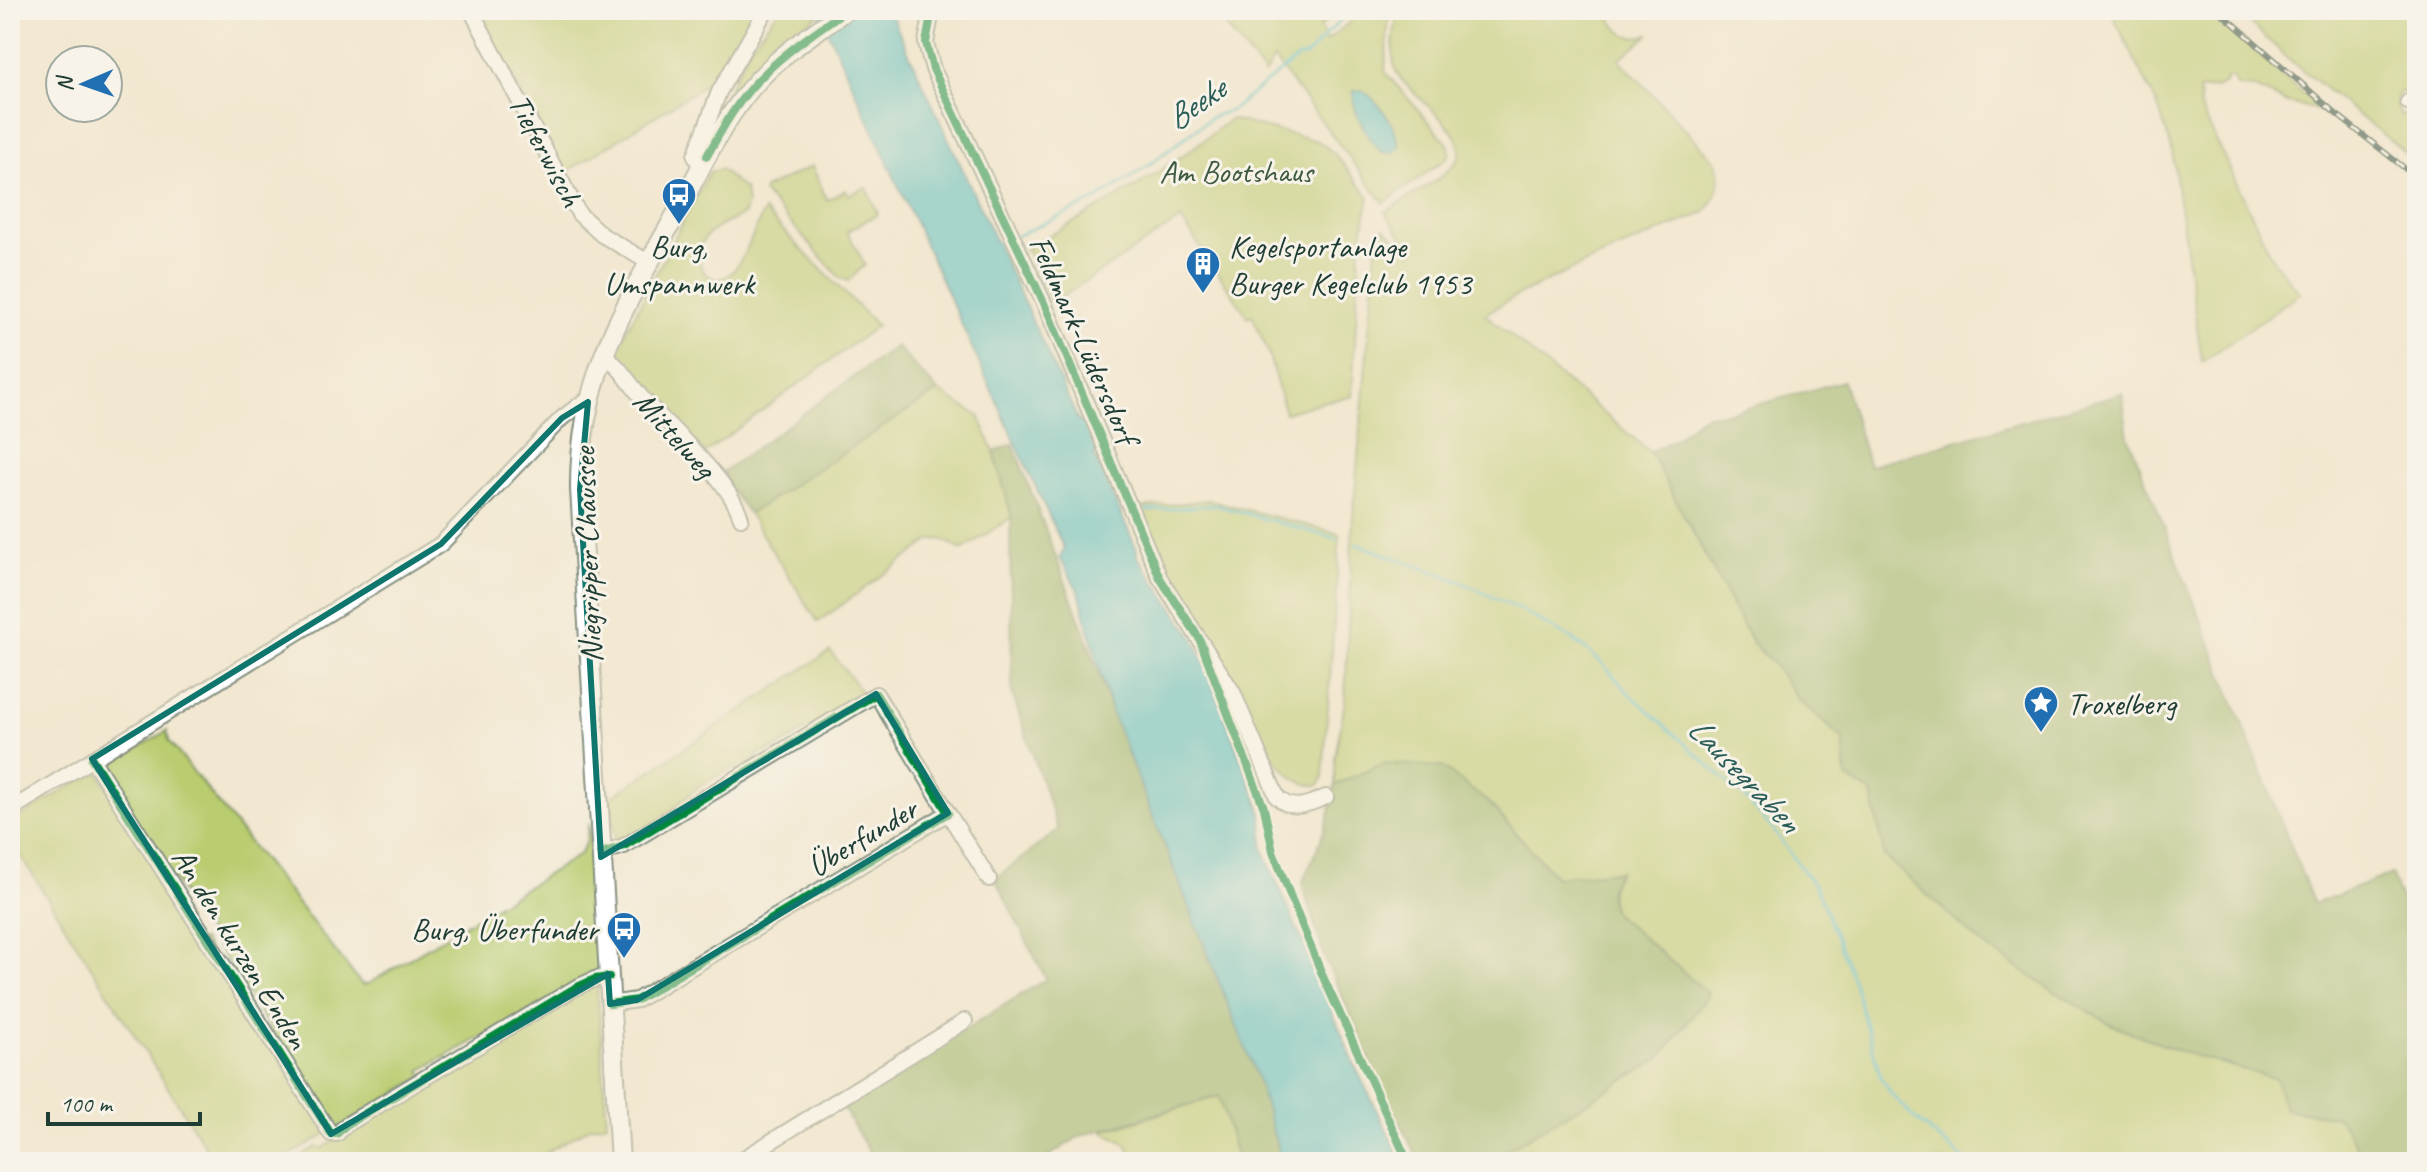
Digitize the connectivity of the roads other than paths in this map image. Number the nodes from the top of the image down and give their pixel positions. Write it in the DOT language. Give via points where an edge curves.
graph roads {
  1 [pos="471,10"];
  2 [pos="766,10"];
  3 [pos="846,10"];
  4 [pos="932,10"];
  5 [pos="701,168"];
  6 [pos="650,263"];
  7 [pos="603,354"];
  8 [pos="588,402"];
  9 [pos="741,518"];
  10 [pos="92,759"];
  11 [pos="1326,797"];
  12 [pos="10,810"];
  13 [pos="948,813"];
  14 [pos="601,853"];
  15 [pos="989,879"];
  16 [pos="609,977"];
  17 [pos="610,1004"];
  18 [pos="965,1021"];
  19 [pos="620,1162"];
  20 [pos="738,1162"];
  1 -- 6 [label="street, Tieferwisch" via="579,214 602,235"];
  2 -- 5 [label="street" via="708,118 695,156"];
  3 -- 5 [label="main road, Niegripper Chaussee" via="787,53 753,86"];
  4 -- 11 [label="street, Feldmark-Lüdersdorf" via="926,43 933,69 1051,317 1160,578 1233,692 1271,789 1292,807"];
  5 -- 6 [label="main road, Niegripper Chaussee"];
  6 -- 7 [label="main road, Niegripper Chaussee"];
  7 -- 8 [label="main road, Niegripper Chaussee"];
  7 -- 9 [label="street, Mittelweg" via="702,460"];
  8 -- 10 [label="street" via="562,418 441,544"];
  8 -- 14 [label="main road, Niegripper Chaussee" via="580,489"];
  10 -- 12 [label="street"];
  10 -- 16 [label="street, An den kurzen Enden" via="331,1134 575,988"];
  13 -- 14 [label="street, Überfunder" via="876,694 624,846"];
  13 -- 15 [label="street, Überfunder"];
  13 -- 17 [label="street, Überfunder" via="637,1000"];
  14 -- 16 [label="main road, Niegripper Chaussee"];
  16 -- 17 [label="main road, Niegripper Chaussee"];
  17 -- 19 [label="main road, Niegripper Chaussee"];
  18 -- 20 [label="street"];
}
